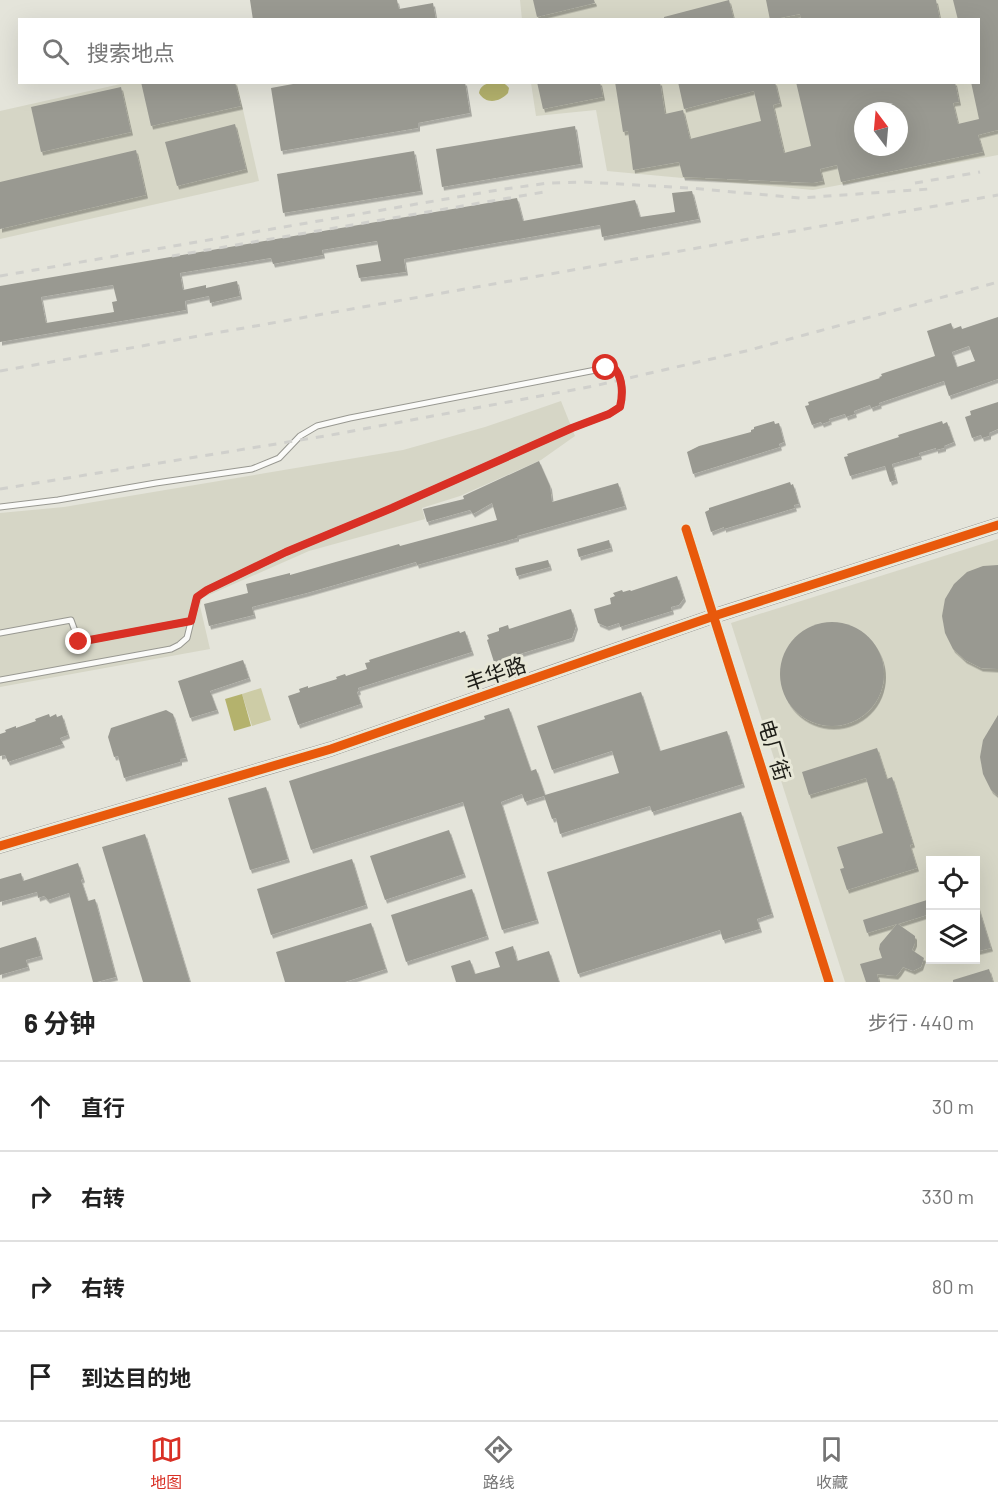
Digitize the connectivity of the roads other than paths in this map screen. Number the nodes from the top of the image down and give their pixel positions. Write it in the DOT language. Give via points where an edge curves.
graph roads {
  1 [pos="0,507"];
  2 [pos="998,525"];
  3 [pos="686,529"];
  4 [pos="714,616"];
  5 [pos="191,621"];
  6 [pos="0,633"];
  7 [pos="0,680"];
  8 [pos="0,846"];
  9 [pos="829,982"];
  1 -- 5 [label="lane" via="252,469 279,458 300,436 317,426 606,368 615,369 620,375 620,407 609,414 286,552 207,590 197,597"];
  2 -- 4 [label="street, 丰华路"];
  3 -- 4 [label="street, 电厂街"];
  4 -- 8 [label="street, 丰华路" via="331,749"];
  4 -- 9 [label="street, 电厂街"];
  5 -- 6 [label="lane" via="79,642 71,620"];
  5 -- 7 [label="lane" via="188,638 171,649"];
}
